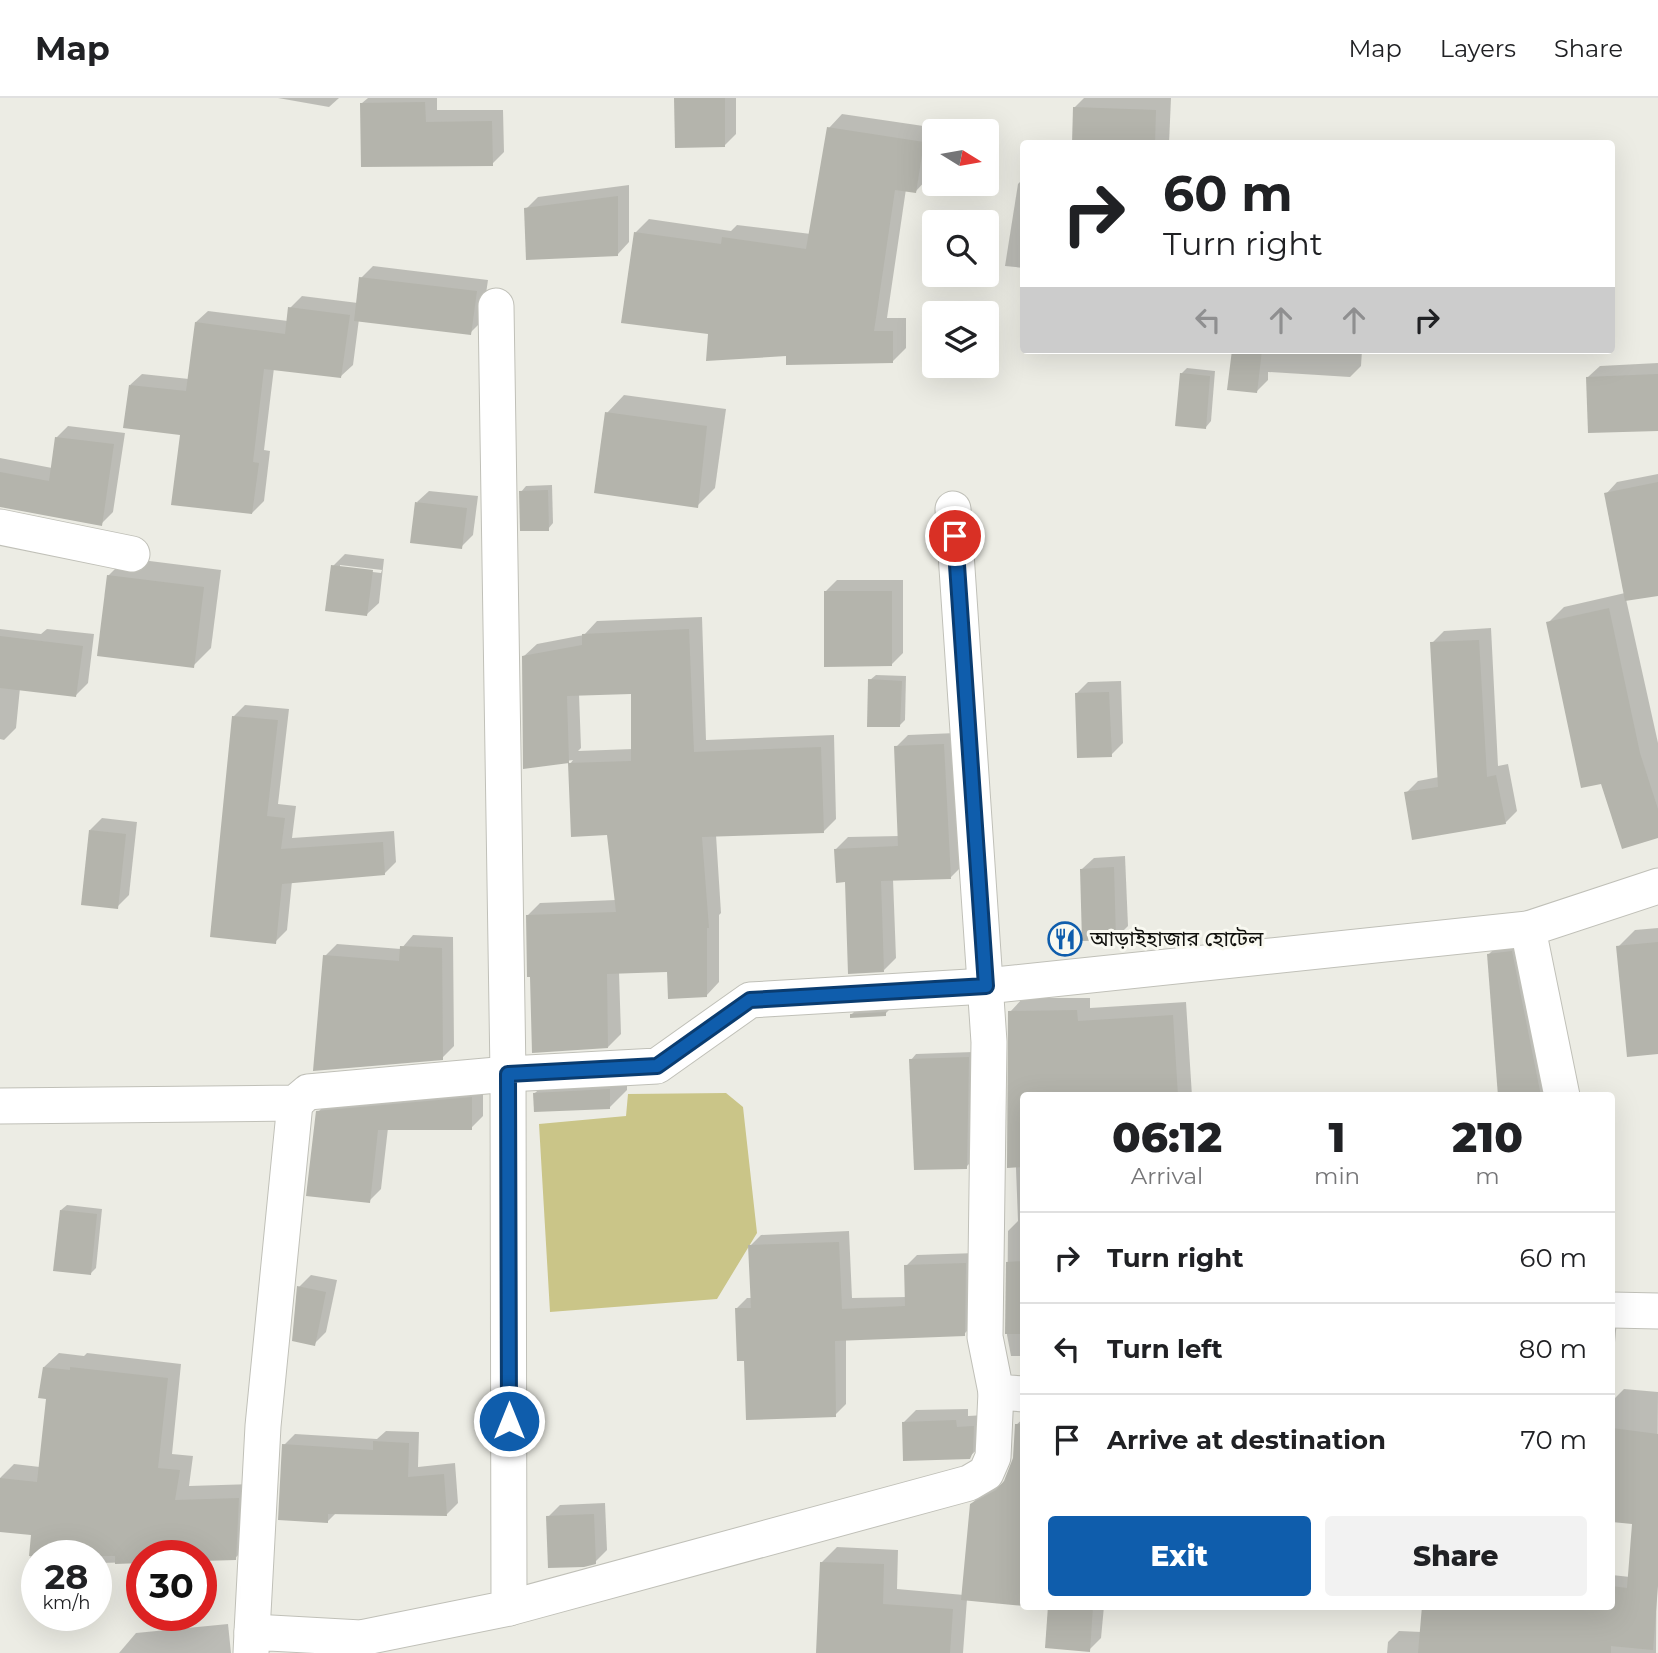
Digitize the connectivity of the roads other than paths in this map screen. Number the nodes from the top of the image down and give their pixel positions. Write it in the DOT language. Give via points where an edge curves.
graph roads {
  1 [pos="496,306"];
  2 [pos="953,509"];
  3 [pos="0,527"];
  4 [pos="132,554"];
  5 [pos="1658,886"];
  6 [pos="1528,929"];
  7 [pos="986,986"];
  8 [pos="508,1074"];
  9 [pos="1561,1092"];
  10 [pos="295,1103"];
  11 [pos="0,1106"];
  12 [pos="1615,1310"];
  13 [pos="1658,1311"];
  14 [pos="1010,1393"];
  15 [pos="509,1608"];
  16 [pos="251,1643"];
  1 -- 8 [label="street"];
  2 -- 7 [label="street"];
  3 -- 4 [label="street"];
  5 -- 6 [label="street"];
  6 -- 7 [label="street"];
  6 -- 9 [label="street"];
  7 -- 8 [label="street" via="750,1000 657,1066"];
  7 -- 14 [label="street" via="985,1337"];
  8 -- 10 [label="street" via="307,1092"];
  8 -- 15 [label="street"];
  10 -- 11 [label="street"];
  10 -- 16 [label="street" via="263,1426"];
  12 -- 13 [label="street"];
  14 -- 15 [label="street" via="986,1473 969,1483"];
  15 -- 16 [label="street" via="361,1638"];
}
